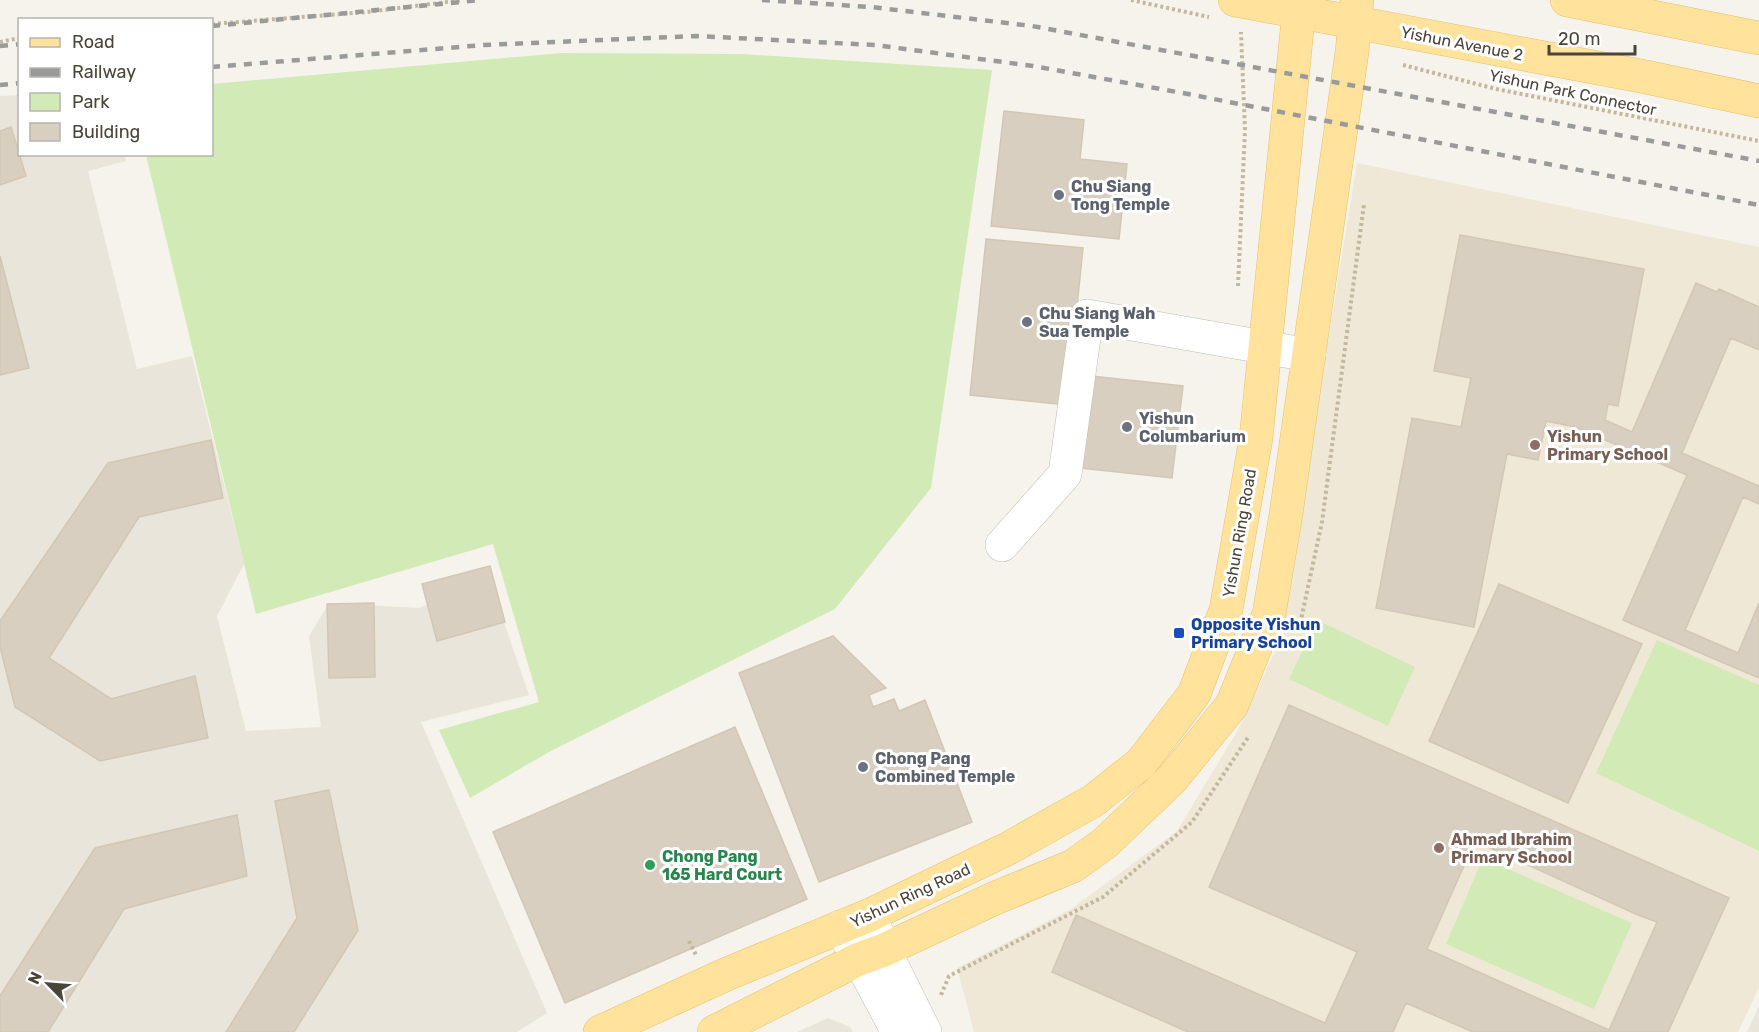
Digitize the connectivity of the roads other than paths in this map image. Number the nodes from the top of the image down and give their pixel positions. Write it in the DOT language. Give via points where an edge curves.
graph roads {
  1 [pos="1568,0"];
  2 [pos="1300,6"];
  3 [pos="1356,11"];
  4 [pos="1232,15"];
  5 [pos="1759,38"];
  6 [pos="1759,101"];
  7 [pos="1265,347"];
  8 [pos="1309,355"];
  9 [pos="1002,545"];
  10 [pos="870,915"];
  11 [pos="840,927"];
  12 [pos="872,955"];
  13 [pos="600,1032"];
  14 [pos="714,1032"];
  15 [pos="898,1032"];
  16 [pos="925,1032"];
  1 -- 5 [label="main road"];
  2 -- 3 [label="main road, Yishun Avenue 2"];
  2 -- 4 [label="main road, Yishun Avenue 2"];
  2 -- 7 [label="main road, Yishun Ring Road"];
  3 -- 6 [label="main road, Yishun Avenue 2"];
  3 -- 8 [label="main road"];
  7 -- 8 [label="street"];
  7 -- 9 [label="street" via="1087,316 1065,474"];
  7 -- 10 [label="main road, Yishun Ring Road" via="1256,438 1226,610 1194,694 1141,763 1093,801 1009,848"];
  8 -- 12 [label="main road" via="1269,614 1232,705 1172,779 1105,843 1073,866"];
  10 -- 11 [label="main road, Yishun Ring Road"];
  10 -- 12 [label="street"];
  11 -- 12 [label="street"];
  11 -- 13 [label="main road, Yishun Ring Road"];
  12 -- 14 [label="main road"];
  12 -- 15 [label="street"];
  12 -- 16 [label="street"];
}
